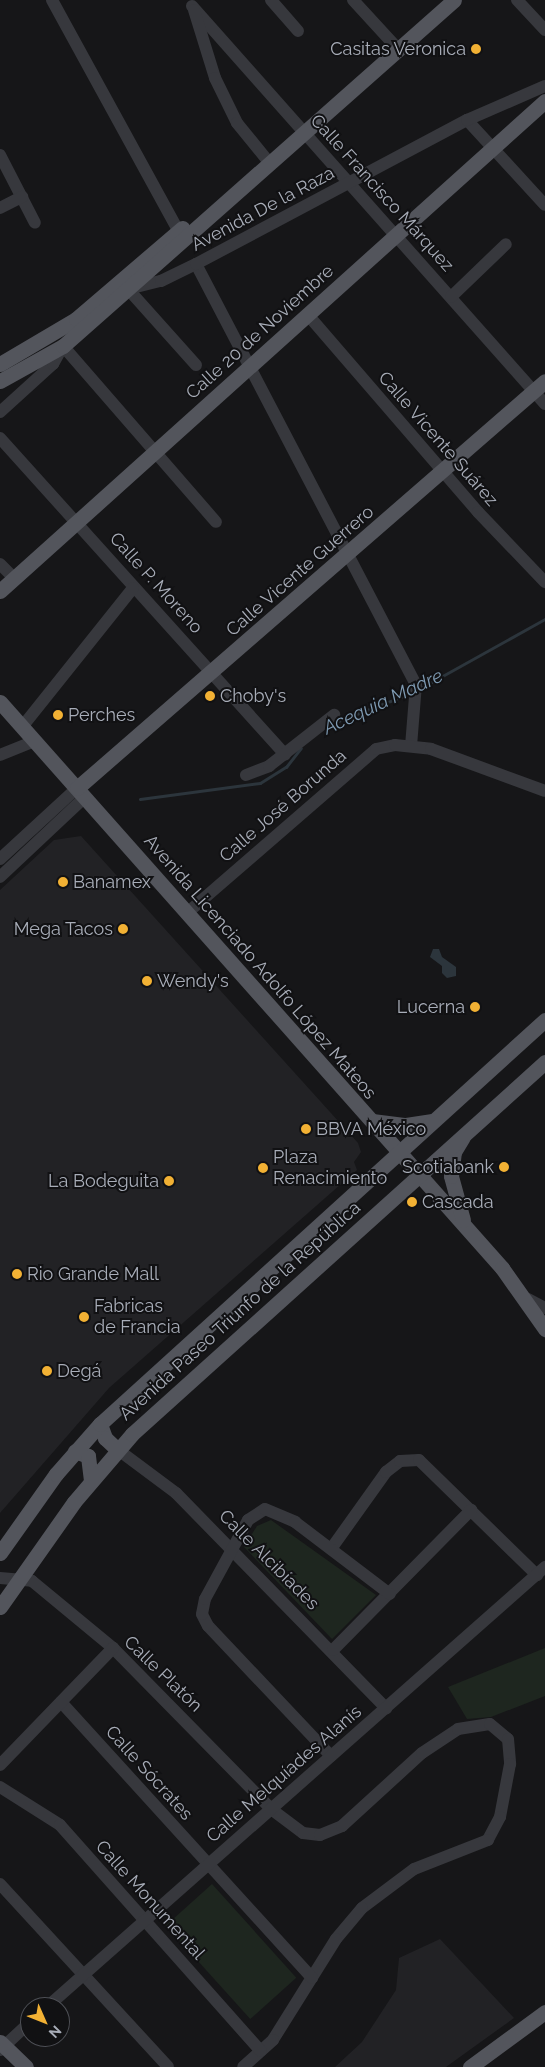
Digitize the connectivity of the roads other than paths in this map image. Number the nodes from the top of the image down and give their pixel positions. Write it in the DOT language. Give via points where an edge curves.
graph roads {
  1 [pos="52,0"];
  2 [pos="271,0"];
  3 [pos="353,0"];
  4 [pos="454,0"];
  5 [pos="517,0"];
  6 [pos="191,3"];
  7 [pos="545,30"];
  8 [pos="298,31"];
  9 [pos="398,48"];
  10 [pos="545,86"];
  11 [pos="545,101"];
  12 [pos="467,120"];
  13 [pos="302,131"];
  14 [pos="492,146"];
  15 [pos="0,155"];
  16 [pos="268,161"];
  17 [pos="350,184"];
  18 [pos="22,196"];
  19 [pos="545,204"];
  20 [pos="0,208"];
  21 [pos="35,223"];
  22 [pos="397,235"];
  23 [pos="180,236"];
  24 [pos="506,244"];
  25 [pos="196,264"];
  26 [pos="128,289"];
  27 [pos="450,296"];
  28 [pos="308,315"];
  29 [pos="63,346"];
  30 [pos="0,364"];
  31 [pos="251,364"];
  32 [pos="196,366"];
  33 [pos="0,381"];
  34 [pos="545,381"];
  35 [pos="533,391"];
  36 [pos="545,404"];
  37 [pos="0,412"];
  38 [pos="0,438"];
  39 [pos="156,452"];
  40 [pos="442,472"];
  41 [pos="78,522"];
  42 [pos="216,522"];
  43 [pos="348,554"];
  44 [pos="0,564"];
  45 [pos="14,578"];
  46 [pos="545,582"];
  47 [pos="133,588"];
  48 [pos="0,591"];
  49 [pos="214,672"];
  50 [pos="0,702"];
  51 [pos="334,715"];
  52 [pos="22,727"];
  53 [pos="35,741"];
  54 [pos="411,746"];
  55 [pos="285,754"];
  56 [pos="0,755"];
  57 [pos="246,775"];
  58 [pos="545,791"];
  59 [pos="81,793"];
  60 [pos="0,859"];
  61 [pos="0,877"];
  62 [pos="187,913"];
  63 [pos="542,1028"];
  64 [pos="545,1062"];
  65 [pos="433,1120"];
  66 [pos="372,1121"];
  67 [pos="469,1128"];
  68 [pos="399,1152"];
  69 [pos="418,1174"];
  70 [pos="466,1228"];
  71 [pos="528,1299"];
  72 [pos="545,1308"];
  73 [pos="545,1329"];
  74 [pos="100,1424"];
  75 [pos="117,1449"];
  76 [pos="75,1451"];
  77 [pos="91,1480"];
  78 [pos="471,1510"];
  79 [pos="232,1547"];
  80 [pos="331,1549"];
  81 [pos="0,1553"];
  82 [pos="541,1571"];
  83 [pos="0,1578"];
  84 [pos="20,1578"];
  85 [pos="390,1594"];
  86 [pos="0,1607"];
  87 [pos="113,1648"];
  88 [pos="334,1650"];
  89 [pos="61,1702"];
  90 [pos="386,1708"];
  91 [pos="331,1756"];
  92 [pos="0,1765"];
  93 [pos="0,1787"];
  94 [pos="271,1809"];
  95 [pos="207,1865"];
  96 [pos="0,1884"];
  97 [pos="145,1920"];
  98 [pos="82,1976"];
  99 [pos="312,1978"];
  100 [pos="58,1997"];
  101 [pos="545,2012"];
  102 [pos="20,2031"];
  103 [pos="2,2046"];
  104 [pos="261,2051"];
  105 [pos="26,2067"];
  106 [pos="168,2067"];
  107 [pos="243,2067"];
  108 [pos="470,2067"];
  1 -- 23 [label="street"];
  2 -- 8 [label="street"];
  3 -- 9 [label="street"];
  4 -- 9 [label="main road"];
  5 -- 7 [label="street"];
  6 -- 13 [label="street, Calle Francisco Márquez"];
  6 -- 16 [label="street" via="215,78 237,123"];
  9 -- 13 [label="main road"];
  10 -- 12 [label="street, Avenida De la Raza"];
  11 -- 14 [label="main road, Calle 20 de Noviembre"];
  12 -- 14 [label="street"];
  12 -- 17 [label="street, Avenida De la Raza"];
  13 -- 16 [label="main road"];
  13 -- 17 [label="street, Calle Francisco Márquez"];
  14 -- 19 [label="street"];
  14 -- 22 [label="main road, Calle 20 de Noviembre"];
  15 -- 18 [label="street"];
  16 -- 23 [label="main road"];
  17 -- 22 [label="street, Calle Francisco Márquez"];
  17 -- 25 [label="street, Avenida De la Raza"];
  18 -- 20 [label="street"];
  18 -- 21 [label="street"];
  22 -- 27 [label="street, Calle Francisco Márquez"];
  22 -- 28 [label="main road, Calle 20 de Noviembre"];
  23 -- 26 [label="main road, Avenida De la Raza"];
  23 -- 30 [label="main road, Avenida De la Raza" via="76,319"];
  24 -- 27 [label="street"];
  25 -- 26 [label="street, Avenida De la Raza" via="162,280"];
  25 -- 31 [label="street"];
  26 -- 29 [label="main road, Avenida De la Raza"];
  26 -- 32 [label="street"];
  27 -- 35 [label="street, Calle Francisco Márquez"];
  28 -- 31 [label="main road, Calle 20 de Noviembre"];
  28 -- 40 [label="street, Calle Vicente Suárez"];
  29 -- 33 [label="main road, Avenida De la Raza"];
  29 -- 37 [label="street" via="53,364"];
  29 -- 39 [label="street"];
  31 -- 39 [label="main road, Calle 20 de Noviembre"];
  31 -- 43 [label="street"];
  34 -- 35 [label="main road, Calle Vicente Guerrero"];
  35 -- 36 [label="street, Calle Francisco Márquez"];
  35 -- 40 [label="main road, Calle Vicente Guerrero"];
  38 -- 41 [label="street, Calle P. Moreno"];
  39 -- 41 [label="main road, Calle 20 de Noviembre"];
  39 -- 42 [label="street"];
  40 -- 43 [label="main road, Calle Vicente Guerrero"];
  40 -- 46 [label="street, Calle Vicente Suárez"];
  41 -- 45 [label="main road, Calle 20 de Noviembre"];
  41 -- 47 [label="street, Calle P. Moreno"];
  43 -- 49 [label="main road, Calle Vicente Guerrero"];
  43 -- 54 [label="street" via="416,684"];
  44 -- 45 [label="street"];
  45 -- 48 [label="main road, Calle 20 de Noviembre"];
  47 -- 49 [label="street, Calle P. Moreno"];
  47 -- 52 [label="street"];
  49 -- 55 [label="street, Calle P. Moreno"];
  49 -- 59 [label="main road, Calle Vicente Guerrero"];
  50 -- 52 [label="main road, Avenida Licenciado Adolfo López Mateos"];
  51 -- 55 [label="street"];
  52 -- 53 [label="main road, Avenida Licenciado Adolfo López Mateos"];
  53 -- 56 [label="street"];
  53 -- 59 [label="main road, Avenida Licenciado Adolfo López Mateos"];
  54 -- 58 [label="street"];
  54 -- 62 [label="street, Calle José Borunda" via="376,749"];
  55 -- 57 [label="street"];
  59 -- 60 [label="street"];
  59 -- 61 [label="street"];
  59 -- 62 [label="main road, Avenida Licenciado Adolfo López Mateos"];
  62 -- 66 [label="main road, Avenida Licenciado Adolfo López Mateos"];
  63 -- 65 [label="main road, Avenida Paseo Triunfo de la República"];
  64 -- 67 [label="main road, Avenida Paseo Triunfo de la República"];
  65 -- 66 [label="main road" via="406,1125"];
  65 -- 68 [label="main road, Avenida Paseo Triunfo de la República"];
  66 -- 68 [label="main road, Avenida Licenciado Adolfo López Mateos"];
  67 -- 69 [label="main road, Avenida Paseo Triunfo de la República"];
  67 -- 70 [label="main road" via="454,1152 451,1176"];
  68 -- 69 [label="main road, Avenida Licenciado Adolfo López Mateos"];
  68 -- 74 [label="main road, Avenida Paseo Triunfo de la República"];
  69 -- 70 [label="main road, Avenida Licenciado Adolfo López Mateos"];
  69 -- 75 [label="main road, Avenida Paseo Triunfo de la República"];
  70 -- 71 [label="main road, Avenida Licenciado Adolfo López Mateos"];
  71 -- 72 [label="street"];
  71 -- 73 [label="main road, Avenida Licenciado Adolfo López Mateos"];
  74 -- 75 [label="main road" via="104,1438"];
  74 -- 76 [label="main road, Avenida Paseo Triunfo de la República"];
  75 -- 77 [label="main road, Avenida Paseo Triunfo de la República"];
  75 -- 79 [label="street, Calle Alcibíades" via="162,1481"];
  76 -- 77 [label="main road" via="88,1456"];
  76 -- 81 [label="main road, Avenida Paseo Triunfo de la República"];
  77 -- 84 [label="main road, Avenida Paseo Triunfo de la República"];
  78 -- 80 [label="street" via="418,1460 400,1461 386,1472"];
  78 -- 82 [label="street"];
  78 -- 85 [label="street"];
  79 -- 80 [label="street" via="248,1520 265,1509 280,1513"];
  79 -- 88 [label="street, Calle Alcibíades"];
  79 -- 91 [label="street" via="205,1599 202,1614 208,1626"];
  80 -- 85 [label="street"];
  82 -- 90 [label="street, Calle Melquíades Alanís"];
  83 -- 84 [label="street"];
  84 -- 86 [label="main road, Avenida Paseo Triunfo de la República"];
  84 -- 87 [label="street, Calle Platón" via="32,1581"];
  85 -- 88 [label="street"];
  87 -- 89 [label="street"];
  87 -- 94 [label="street, Calle Platón"];
  88 -- 90 [label="street, Calle Alcibíades"];
  89 -- 92 [label="street"];
  89 -- 95 [label="street, Calle Sócrates"];
  90 -- 91 [label="street, Calle Melquíades Alanís"];
  91 -- 94 [label="street, Calle Melquíades Alanís"];
  93 -- 97 [label="street, Calle Monumental" via="60,1825"];
  94 -- 95 [label="street, Calle Melquíades Alanís"];
  94 -- 99 [label="street, Calle Platón" via="292,1828 320,1835 342,1826 422,1753 458,1729 490,1724 508,1740 510,1764 500,1817 488,1840 414,1869 389,1885 348,1924"];
  95 -- 97 [label="street, Calle Melquíades Alanís"];
  95 -- 99 [label="street, Calle Sócrates"];
  96 -- 98 [label="street"];
  97 -- 98 [label="street, Calle Melquíades Alanís"];
  97 -- 104 [label="street, Calle Monumental"];
  98 -- 100 [label="street, Calle Melquíades Alanís"];
  98 -- 106 [label="street"];
  99 -- 104 [label="street"];
  101 -- 108 [label="main road"];
  102 -- 103 [label="street"];
  103 -- 105 [label="main road"];
  104 -- 107 [label="street"];
}
